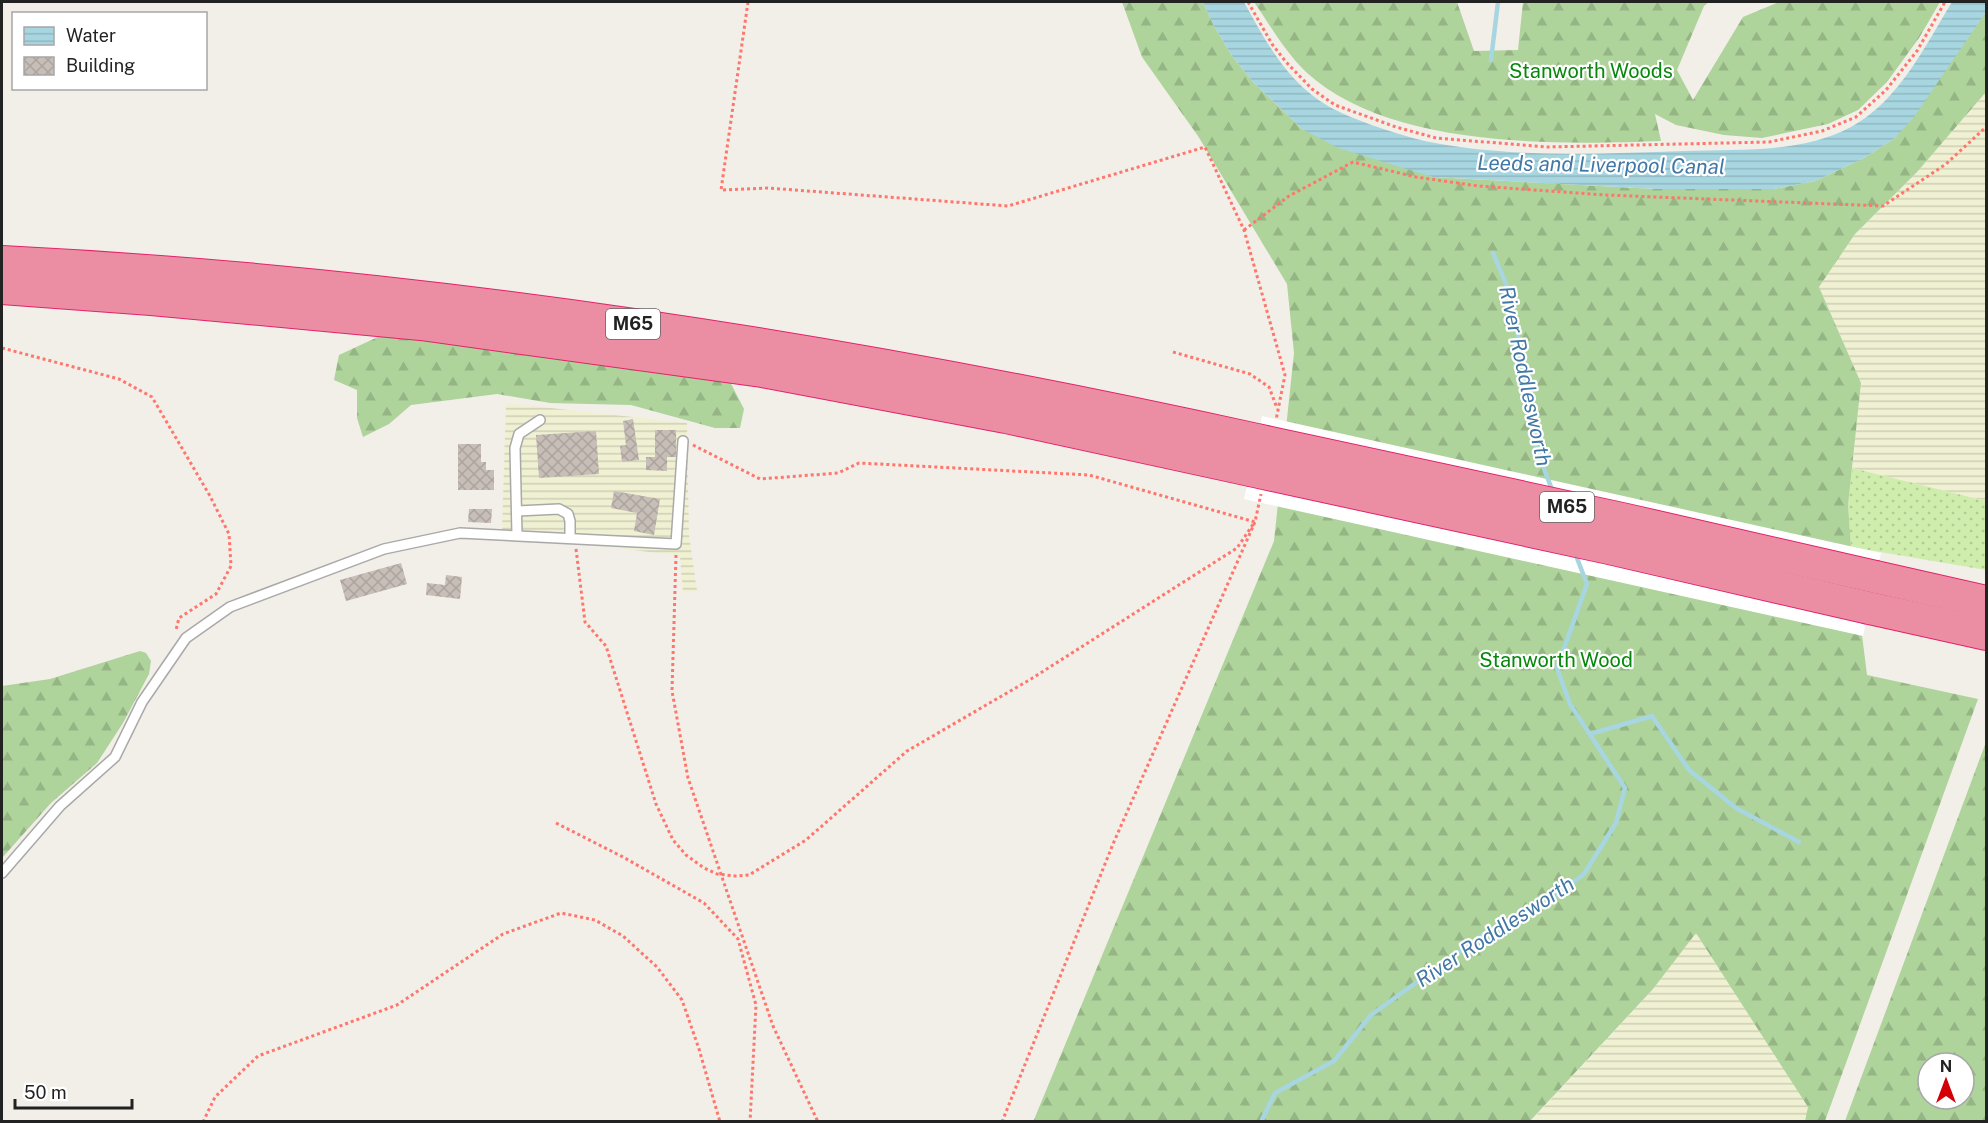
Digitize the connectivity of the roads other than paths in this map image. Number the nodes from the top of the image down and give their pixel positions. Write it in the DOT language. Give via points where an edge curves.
graph roads {
  1 [pos="2,262"];
  2 [pos="2,288"];
  3 [pos="540,420"];
  4 [pos="683,441"];
  5 [pos="517,511"];
  6 [pos="517,535"];
  7 [pos="572,538"];
  8 [pos="1986,602"];
  9 [pos="1986,634"];
  10 [pos="2,873"];
  1 -- 8 [label="highway, M65, bridge" via="228,277 426,297 772,345 1003,386 1610,516"];
  2 -- 9 [label="highway, M65, bridge" via="421,324 762,371 1006,417"];
  3 -- 5 [label="lane" via="519,434 515,448"];
  4 -- 7 [label="lane" via="676,544"];
  5 -- 6 [label="lane"];
  5 -- 7 [label="lane" via="559,509 568,514"];
  6 -- 7 [label="lane"];
  6 -- 10 [label="lane" via="460,533 384,549 230,607 186,638 142,702 115,757 60,806"];
}
